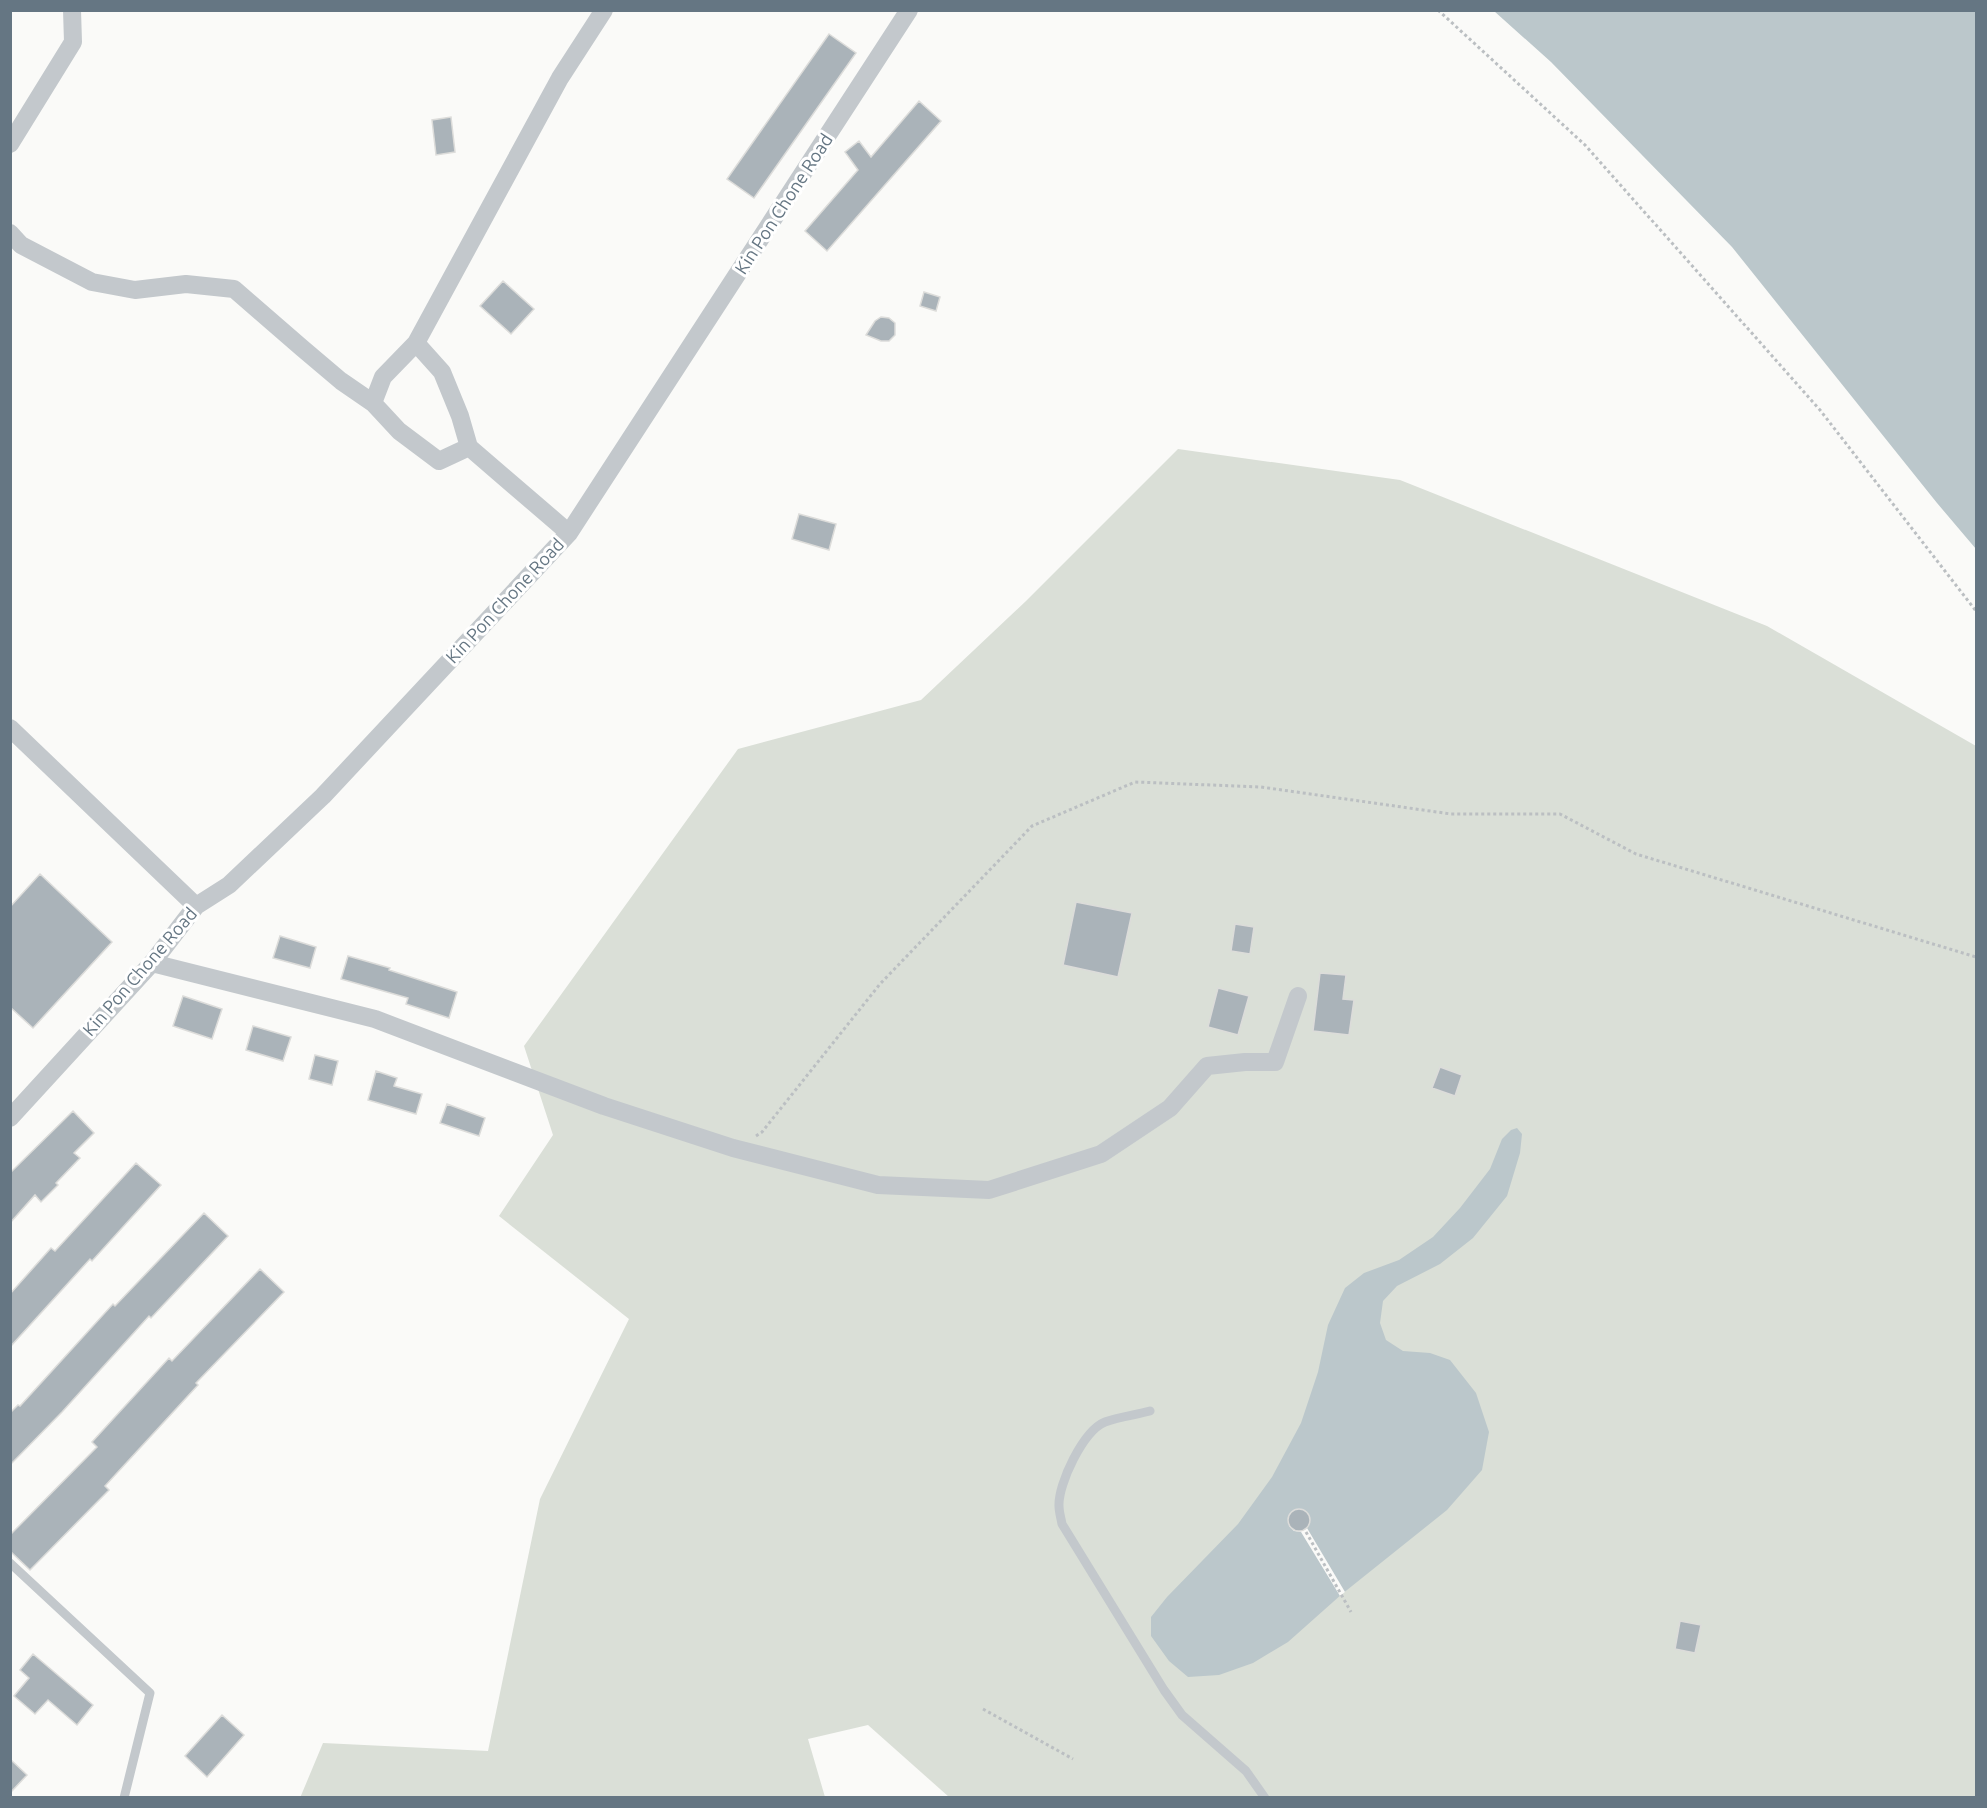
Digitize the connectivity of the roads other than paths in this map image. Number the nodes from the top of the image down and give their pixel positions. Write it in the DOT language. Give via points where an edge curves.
graph roads {
  1 [pos="604,10"];
  2 [pos="909,10"];
  3 [pos="72,11"];
  4 [pos="10,144"];
  5 [pos="10,233"];
  6 [pos="416,343"];
  7 [pos="373,403"];
  8 [pos="469,447"];
  9 [pos="569,533"];
  10 [pos="10,728"];
  11 [pos="196,906"];
  12 [pos="152,963"];
  13 [pos="1298,996"];
  14 [pos="10,1118"];
  15 [pos="1150,1411"];
  16 [pos="10,1563"];
  17 [pos="124,1797"];
  18 [pos="1265,1797"];
  1 -- 6 [label="street" via="560,78"];
  2 -- 9 [label="street, Kin Pon Chone Road"];
  3 -- 4 [label="street" via="73,42"];
  5 -- 7 [label="street" via="21,244 92,282 135,290 186,284 234,289 309,355"];
  6 -- 7 [label="street" via="383,377"];
  6 -- 8 [label="street" via="442,372"];
  7 -- 8 [label="street" via="399,431 439,461"];
  8 -- 9 [label="street"];
  9 -- 11 [label="street, Kin Pon Chone Road" via="323,796 229,885"];
  10 -- 11 [label="street"];
  11 -- 12 [label="street, Kin Pon Chone Road"];
  12 -- 13 [label="street" via="375,1019 604,1106 733,1148 878,1185 989,1190 1101,1154 1170,1108 1207,1066 1275,1062"];
  12 -- 14 [label="street, Kin Pon Chone Road"];
  15 -- 18 [label="lane" via="1102,1423 1084,1440 1063,1486 1059,1505 1062,1524 1182,1715 1246,1771"];
  16 -- 17 [label="lane" via="150,1693"];
}
